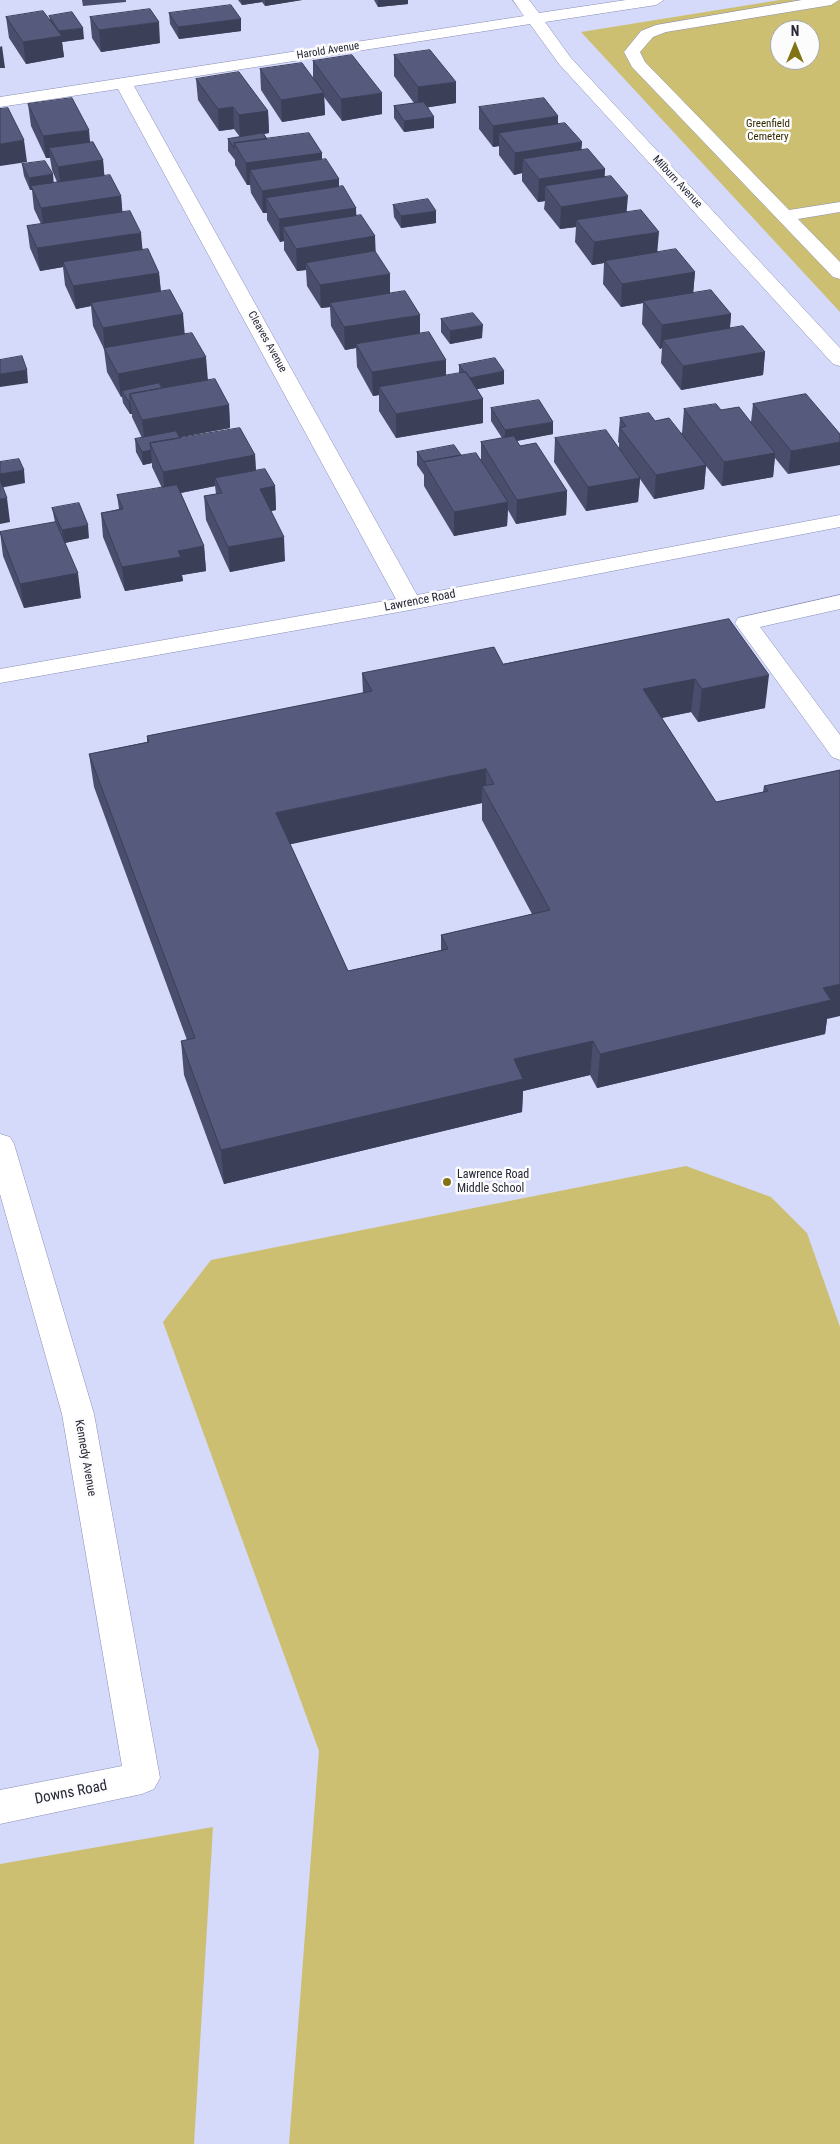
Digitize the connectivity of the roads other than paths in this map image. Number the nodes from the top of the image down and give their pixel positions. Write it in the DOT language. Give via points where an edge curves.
graph roads {
  1 [pos="521,0"];
  2 [pos="656,0"];
  3 [pos="831,0"];
  4 [pos="534,19"];
  5 [pos="123,82"];
  6 [pos="0,102"];
  7 [pos="840,208"];
  8 [pos="785,216"];
  9 [pos="840,273"];
  10 [pos="840,360"];
  11 [pos="840,521"];
  12 [pos="840,602"];
  13 [pos="410,603"];
  14 [pos="0,676"];
  15 [pos="840,752"];
  16 [pos="0,1144"];
  17 [pos="142,1778"];
  18 [pos="0,1807"];
  1 -- 4 [label="street, Milburn Avenue"];
  2 -- 4 [label="street, Harold Avenue"];
  3 -- 8 [label="street" via="662,28 647,34 632,52 638,64"];
  4 -- 5 [label="street, Harold Avenue"];
  4 -- 10 [label="street, Milburn Avenue" via="565,61"];
  5 -- 6 [label="street, Harold Avenue"];
  5 -- 13 [label="street, Cleaves Avenue"];
  7 -- 8 [label="street"];
  8 -- 9 [label="street"];
  11 -- 13 [label="street, Lawrence Road"];
  12 -- 15 [label="street" via="746,623"];
  13 -- 14 [label="street, Lawrence Road"];
  16 -- 17 [label="street, Kennedy Avenue" via="78,1414"];
  17 -- 18 [label="street, Downs Road"];
}
